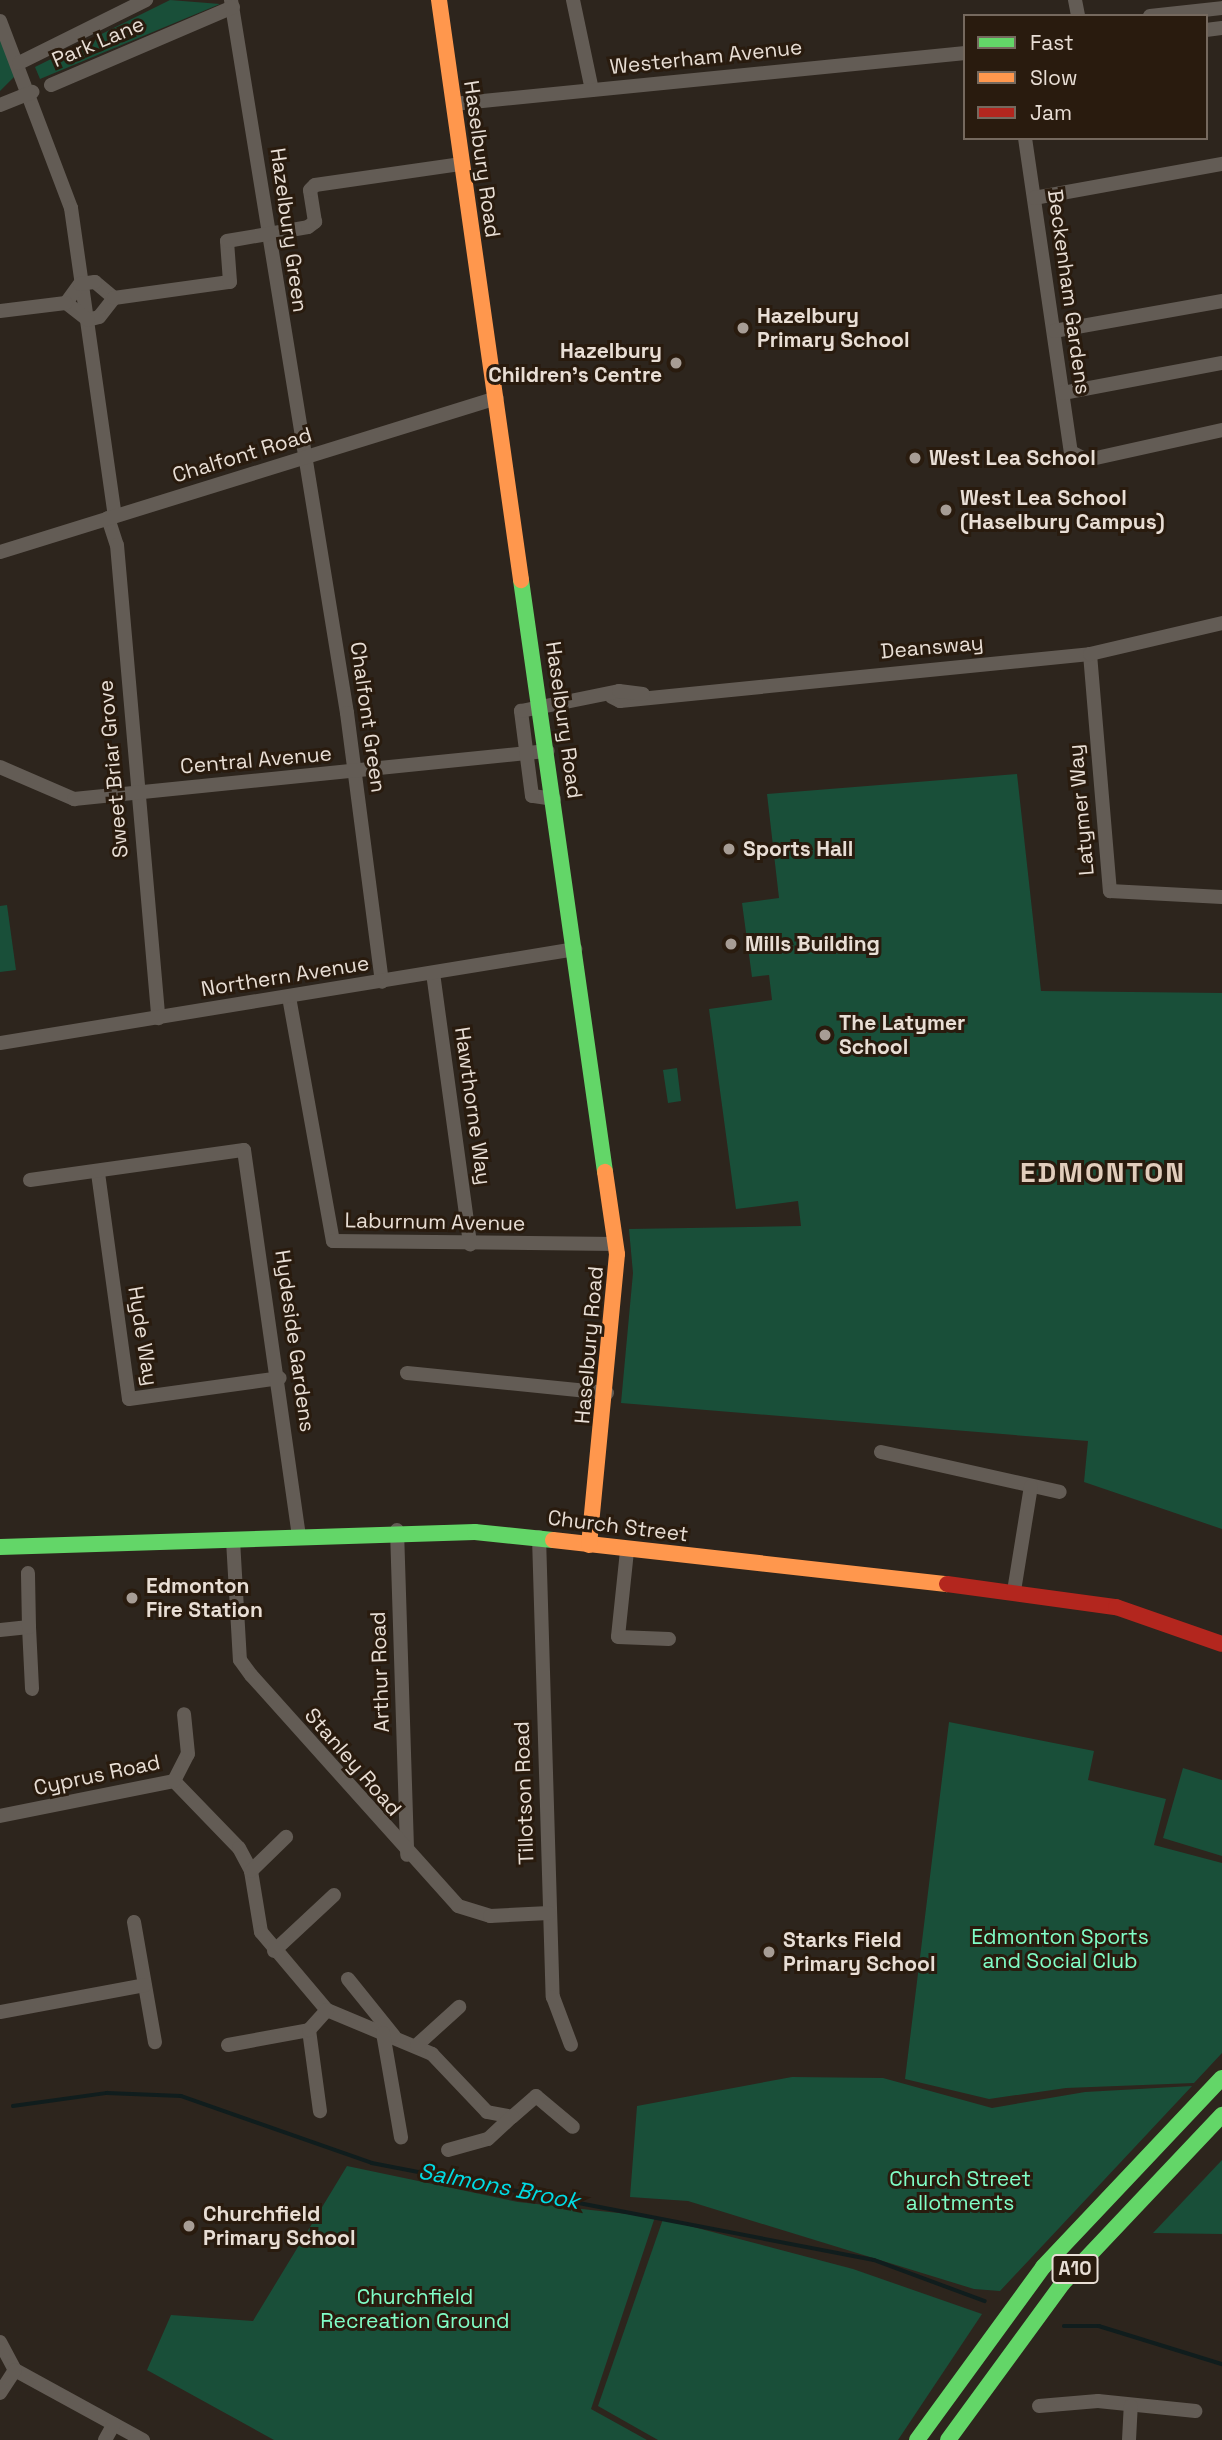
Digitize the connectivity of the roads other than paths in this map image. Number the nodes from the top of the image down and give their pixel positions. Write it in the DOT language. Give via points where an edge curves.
graph roads {
  1 [pos="146,0"];
  2 [pos="439,0"];
  3 [pos="573,0"];
  4 [pos="232,3"];
  5 [pos="126,4"];
  6 [pos="1222,8"];
  7 [pos="1167,14"];
  8 [pos="0,21"];
  9 [pos="963,53"];
  10 [pos="19,63"];
  11 [pos="51,85"];
  12 [pos="592,90"];
  13 [pos="32,92"];
  14 [pos="453,104"];
  15 [pos="0,105"];
  16 [pos="1025,140"];
  17 [pos="461,164"];
  18 [pos="1222,164"];
  19 [pos="1034,198"];
  20 [pos="268,233"];
  21 [pos="83,284"];
  22 [pos="114,298"];
  23 [pos="1222,301"];
  24 [pos="66,303"];
  25 [pos="0,311"];
  26 [pos="88,320"];
  27 [pos="1054,331"];
  28 [pos="1222,363"];
  29 [pos="1063,393"];
  30 [pos="497,398"];
  31 [pos="1222,430"];
  32 [pos="302,459"];
  33 [pos="112,517"];
  34 [pos="0,552"];
  35 [pos="1222,623"];
  36 [pos="1090,654"];
  37 [pos="541,704"];
  38 [pos="548,751"];
  39 [pos="527,755"];
  40 [pos="1,769"];
  41 [pos="355,772"];
  42 [pos="134,793"];
  43 [pos="554,799"];
  44 [pos="1222,897"];
  45 [pos="575,949"];
  46 [pos="433,973"];
  47 [pos="382,982"];
  48 [pos="289,998"];
  49 [pos="158,1018"];
  50 [pos="0,1043"];
  51 [pos="98,1173"];
  52 [pos="30,1180"];
  53 [pos="470,1244"];
  54 [pos="616,1244"];
  55 [pos="407,1373"];
  56 [pos="280,1378"];
  57 [pos="607,1394"];
  58 [pos="881,1452"];
  59 [pos="1031,1486"];
  60 [pos="1060,1492"];
  61 [pos="397,1530"];
  62 [pos="539,1537"];
  63 [pos="299,1538"];
  64 [pos="233,1540"];
  65 [pos="589,1545"];
  66 [pos="0,1547"];
  67 [pos="627,1551"];
  68 [pos="28,1573"];
  69 [pos="1014,1591"];
  70 [pos="29,1627"];
  71 [pos="0,1630"];
  72 [pos="668,1639"];
  73 [pos="1222,1644"];
  74 [pos="32,1689"];
  75 [pos="184,1714"];
  76 [pos="174,1782"];
  77 [pos="0,1816"];
  78 [pos="286,1837"];
  79 [pos="407,1855"];
  80 [pos="251,1871"];
  81 [pos="334,1895"];
  82 [pos="549,1913"];
  83 [pos="134,1922"];
  84 [pos="274,1951"];
  85 [pos="348,1979"];
  86 [pos="145,1985"];
  87 [pos="459,2007"];
  88 [pos="327,2010"];
  89 [pos="0,2012"];
  90 [pos="309,2030"];
  91 [pos="388,2035"];
  92 [pos="155,2042"];
  93 [pos="228,2045"];
  94 [pos="417,2045"];
  95 [pos="571,2045"];
  96 [pos="1222,2078"];
  97 [pos="320,2111"];
  98 [pos="1222,2115"];
  99 [pos="512,2117"];
  100 [pos="573,2127"];
  101 [pos="401,2137"];
  102 [pos="448,2150"];
  103 [pos="0,2342"];
  104 [pos="15,2370"];
  105 [pos="0,2393"];
  106 [pos="1039,2406"];
  107 [pos="1131,2406"];
  108 [pos="1195,2411"];
  109 [pos="114,2424"];
  110 [pos="104,2440"];
  111 [pos="143,2440"];
  112 [pos="917,2440"];
  113 [pos="948,2440"];
  114 [pos="1129,2440"];
  1 -- 5 [label="street, Park Lane"];
  2 -- 14 [label="main road, Haselbury Road"];
  3 -- 12 [label="street"];
  4 -- 11 [label="street, Park Lane"];
  4 -- 20 [label="street, Hazelbury Green"];
  5 -- 10 [label="street, Park Lane"];
  6 -- 7 [label="street"];
  8 -- 10 [label="street, Sweet Briar Grove"];
  9 -- 12 [label="street, Westerham Avenue"];
  10 -- 13 [label="street, Sweet Briar Grove"];
  12 -- 14 [label="street, Westerham Avenue"];
  13 -- 15 [label="street"];
  13 -- 21 [label="street, Sweet Briar Grove" via="63,176"];
  14 -- 17 [label="main road, Haselbury Road"];
  16 -- 19 [label="street, Beckenham Gardens"];
  17 -- 20 [label="street" via="320,183 310,190 315,222"];
  17 -- 30 [label="main road, Haselbury Road"];
  18 -- 19 [label="street"];
  19 -- 27 [label="street, Beckenham Gardens"];
  20 -- 22 [label="street" via="227,241 230,282"];
  20 -- 32 [label="street, Hazelbury Green"];
  21 -- 22 [label="street" via="95,282"];
  21 -- 24 [label="street"];
  21 -- 26 [label="street, Sweet Briar Grove"];
  22 -- 26 [label="street" via="99,317"];
  23 -- 27 [label="street"];
  24 -- 25 [label="street"];
  24 -- 26 [label="street"];
  26 -- 33 [label="street, Sweet Briar Grove"];
  27 -- 29 [label="street, Beckenham Gardens"];
  28 -- 29 [label="street"];
  29 -- 31 [label="street, Beckenham Gardens" via="1071,452 1087,460"];
  30 -- 32 [label="street, Chalfont Road"];
  30 -- 37 [label="main road, Haselbury Road"];
  32 -- 33 [label="street, Chalfont Road"];
  32 -- 41 [label="street, Chalfont Green"];
  33 -- 34 [label="street, Chalfont Road"];
  33 -- 42 [label="street, Sweet Briar Grove"];
  35 -- 36 [label="street, Deansway"];
  36 -- 37 [label="street, Deansway" via="643,694 636,690"];
  36 -- 44 [label="street, Latymer Way" via="1110,891"];
  37 -- 38 [label="main road, Haselbury Road"];
  37 -- 39 [label="street" via="521,711"];
  38 -- 39 [label="street, Central Avenue"];
  38 -- 43 [label="main road, Haselbury Road"];
  39 -- 41 [label="street, Central Avenue"];
  39 -- 43 [label="street" via="534,799"];
  40 -- 42 [label="street, Central Avenue" via="64,798"];
  41 -- 42 [label="street, Central Avenue"];
  41 -- 47 [label="street, Chalfont Green"];
  42 -- 49 [label="street, Sweet Briar Grove"];
  43 -- 45 [label="main road, Haselbury Road"];
  45 -- 46 [label="street, Northern Avenue"];
  45 -- 54 [label="main road, Haselbury Road"];
  46 -- 47 [label="street, Northern Avenue"];
  46 -- 53 [label="street, Hawthorne Way"];
  47 -- 48 [label="street, Northern Avenue"];
  48 -- 49 [label="street, Northern Avenue"];
  48 -- 53 [label="street, Laburnum Avenue" via="333,1241"];
  49 -- 50 [label="street, Northern Avenue"];
  51 -- 52 [label="street"];
  51 -- 56 [label="street, Hydeside Gardens" via="244,1150"];
  51 -- 56 [label="street, Hyde Way" via="129,1399"];
  53 -- 54 [label="street, Laburnum Avenue"];
  54 -- 57 [label="main road, Haselbury Road"];
  55 -- 57 [label="street"];
  56 -- 63 [label="street, Hydeside Gardens"];
  57 -- 65 [label="main road, Haselbury Road" via="601,1446 593,1454 597,1482"];
  58 -- 59 [label="street"];
  59 -- 60 [label="street"];
  59 -- 69 [label="street"];
  61 -- 62 [label="main road, Church Street"];
  61 -- 63 [label="main road, Church Street"];
  61 -- 79 [label="street, Arthur Road"];
  62 -- 65 [label="main road, Church Street"];
  62 -- 82 [label="street, Tillotson Road"];
  63 -- 64 [label="main road, Church Street"];
  64 -- 66 [label="main road, Church Street"];
  64 -- 79 [label="street, Stanley Road" via="240,1660"];
  65 -- 67 [label="main road, Church Street"];
  67 -- 69 [label="main road, Church Street"];
  67 -- 72 [label="street" via="618,1637"];
  68 -- 70 [label="street"];
  69 -- 73 [label="main road, Church Street" via="1116,1607"];
  70 -- 71 [label="street"];
  70 -- 74 [label="street"];
  75 -- 76 [label="street, Cyprus Road" via="188,1754"];
  76 -- 77 [label="street, Cyprus Road"];
  76 -- 80 [label="street" via="239,1848"];
  78 -- 80 [label="street"];
  79 -- 82 [label="street, Stanley Road" via="471,1914"];
  80 -- 84 [label="street" via="261,1932"];
  81 -- 84 [label="street"];
  82 -- 95 [label="street, Tillotson Road" via="553,1997"];
  83 -- 86 [label="street"];
  84 -- 88 [label="street"];
  85 -- 91 [label="street"];
  86 -- 89 [label="street"];
  86 -- 92 [label="street"];
  87 -- 94 [label="street"];
  88 -- 90 [label="street"];
  88 -- 91 [label="street"];
  90 -- 93 [label="street"];
  90 -- 97 [label="street"];
  91 -- 94 [label="street"];
  91 -- 101 [label="street"];
  94 -- 99 [label="street" via="487,2112"];
  96 -- 112 [label="main road, A10" via="1043,2267"];
  98 -- 113 [label="main road, A10" via="1062,2284"];
  99 -- 100 [label="street" via="536,2096"];
  99 -- 102 [label="street" via="488,2139"];
  103 -- 104 [label="street"];
  104 -- 105 [label="street"];
  104 -- 109 [label="street"];
  106 -- 107 [label="street" via="1097,2401"];
  107 -- 108 [label="street"];
  107 -- 114 [label="street"];
  109 -- 110 [label="street"];
  109 -- 111 [label="street"];
}
